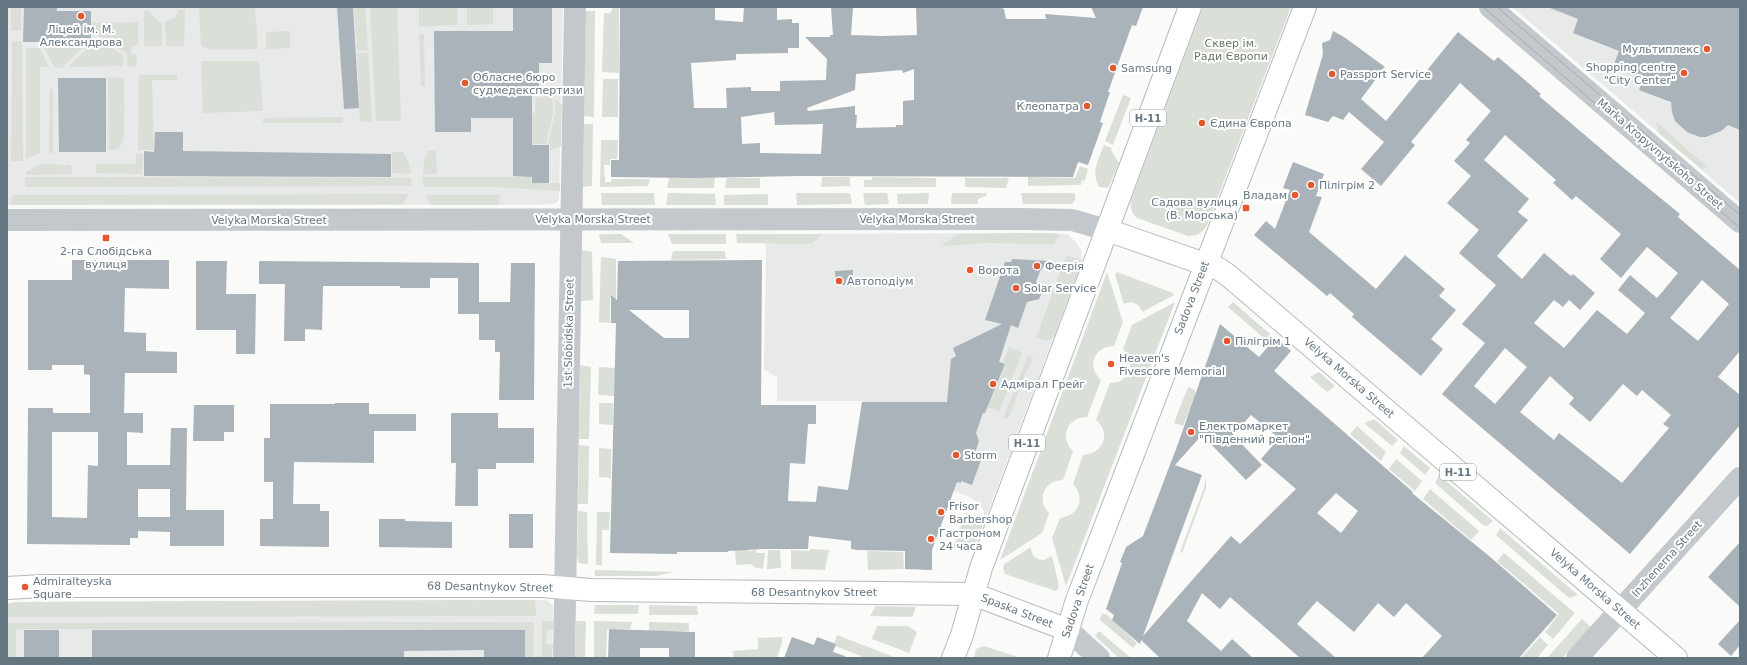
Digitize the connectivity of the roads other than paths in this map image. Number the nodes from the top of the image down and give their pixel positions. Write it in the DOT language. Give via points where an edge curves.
graph roads {
  1 [pos="575,7"];
  2 [pos="1190,7"];
  3 [pos="1305,7"];
  4 [pos="1490,7"];
  5 [pos="572,219"];
  6 [pos="7,220"];
  7 [pos="1740,222"];
  8 [pos="1107,230"];
  9 [pos="1205,265"];
  10 [pos="1740,478"];
  11 [pos="7,588"];
  12 [pos="564,588"];
  13 [pos="973,594"];
  14 [pos="1621,611"];
  15 [pos="1068,630"];
  16 [pos="564,658"];
  17 [pos="953,658"];
  18 [pos="1059,658"];
  19 [pos="1099,658"];
  20 [pos="1577,658"];
  21 [pos="1676,658"];
  1 -- 5 [label="street, 1st Slobidska Street"];
  2 -- 8 [label="main road, Н-11"];
  3 -- 9 [label="main road, Sadova Street"];
  4 -- 7 [label="street, Marka Kropyvnytskoho Street"];
  5 -- 6 [label="street, Velyka Morska Street"];
  5 -- 8 [label="street, Velyka Morska Street" via="1072,220"];
  5 -- 12 [label="street, 1st Slobidska Street"];
  8 -- 9 [label="main road, Velyka Morska Street"];
  8 -- 13 [label="main road, Н-11"];
  9 -- 14 [label="main road, Velyka Morska Street / Н-11" via="1219,269 1245,289"];
  9 -- 15 [label="main road, Sadova Street" via="1077,600"];
  10 -- 14 [label="street, Inzhenerna Street"];
  11 -- 12 [label="main road, 68 Desantnykov Street"];
  12 -- 13 [label="main road, 68 Desantnykov Street"];
  12 -- 16 [label="street, 1st Slobidska Street"];
  13 -- 15 [label="main road, Spaska Street"];
  13 -- 17 [label="main road, Н-11"];
  14 -- 20 [label="street, Inzhenerna Street"];
  14 -- 21 [label="main road, Velyka Morska Street / Н-11"];
  15 -- 18 [label="main road, Sadova Street"];
  15 -- 19 [label="street, Spaska Street"];
}
